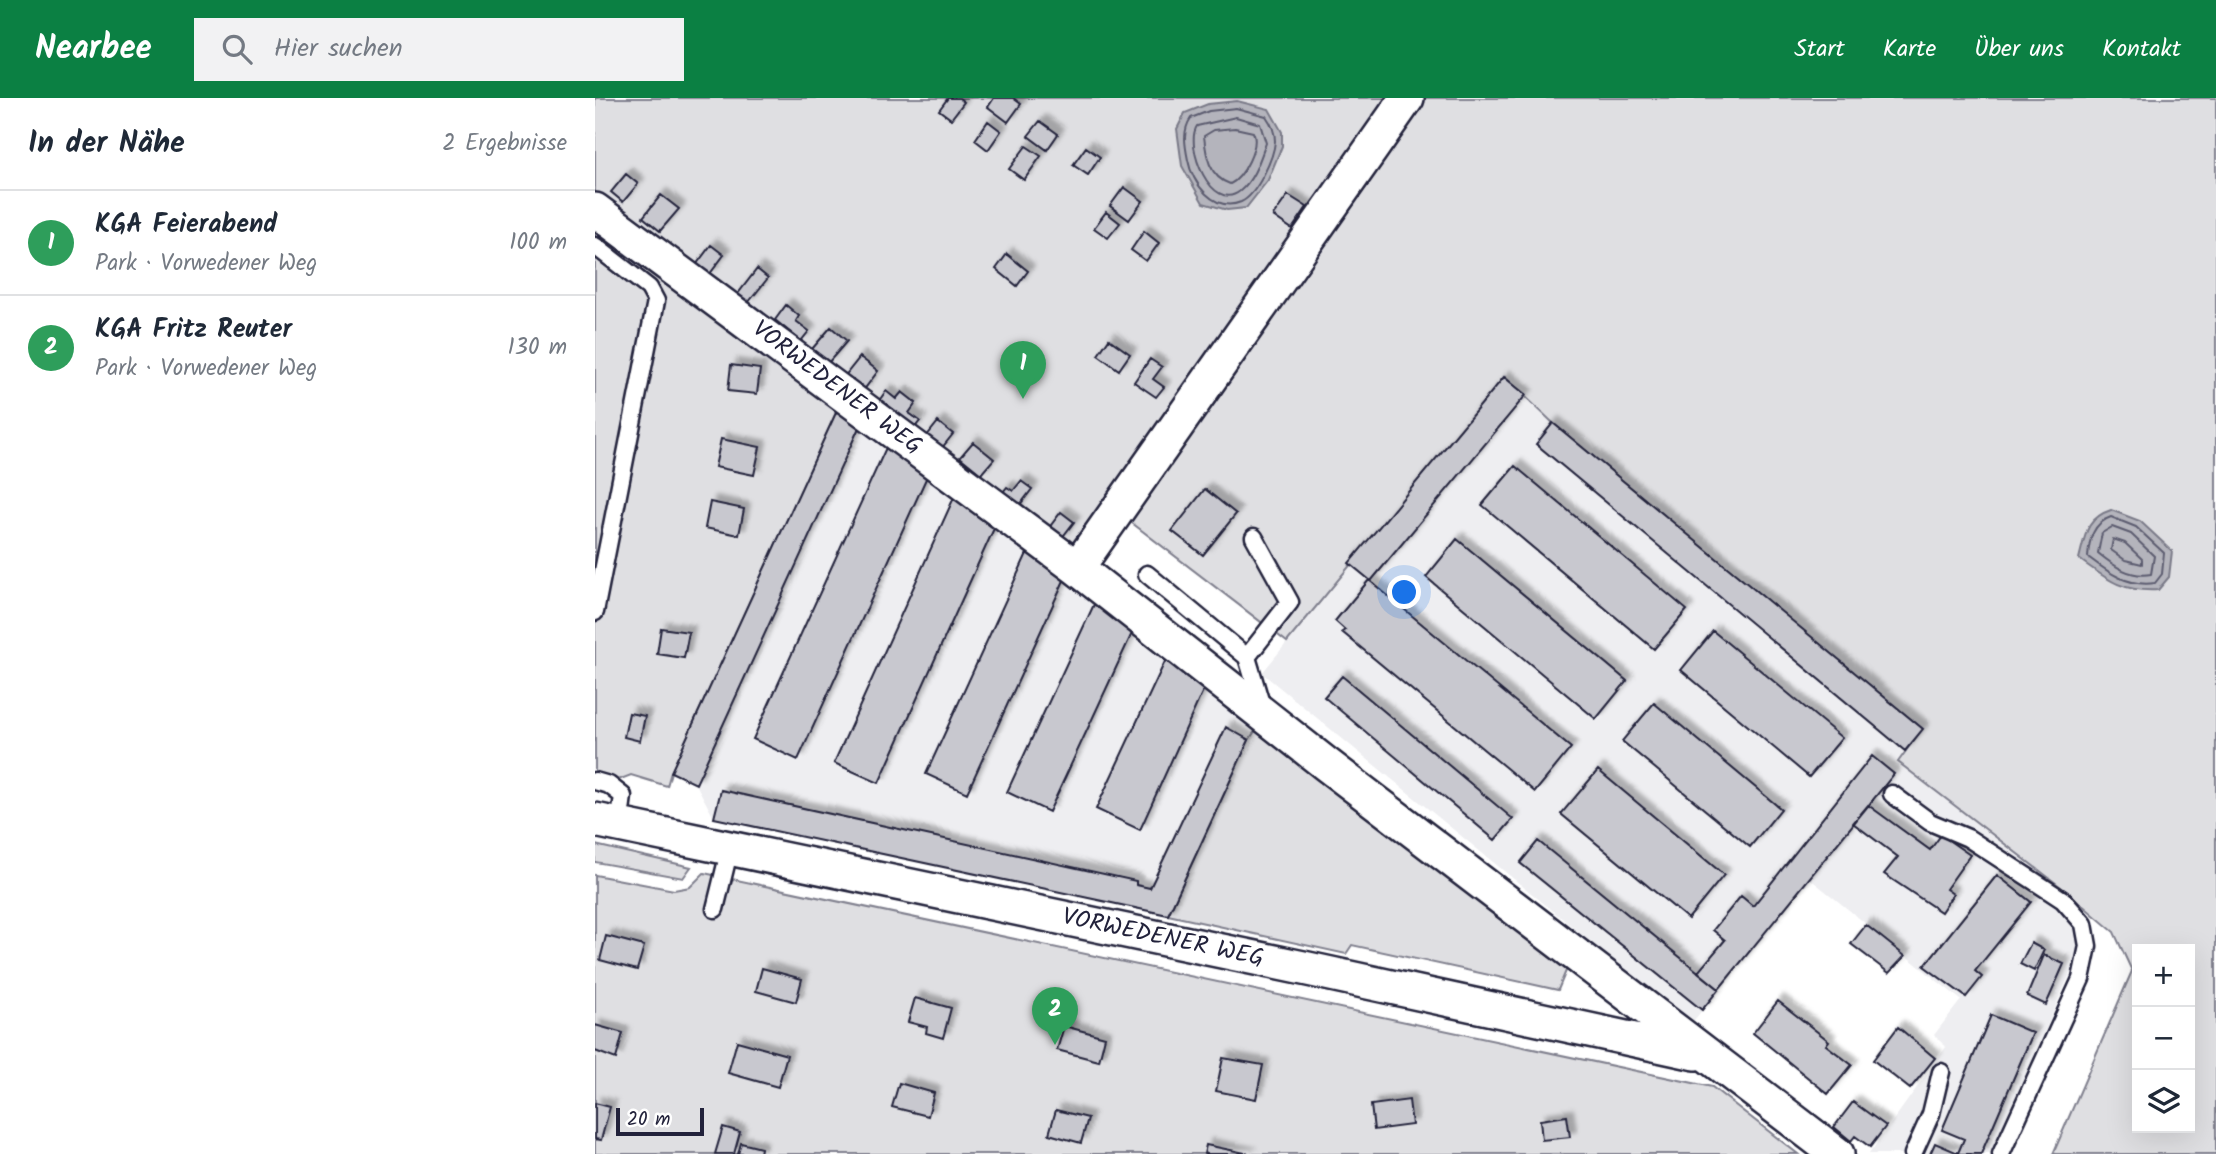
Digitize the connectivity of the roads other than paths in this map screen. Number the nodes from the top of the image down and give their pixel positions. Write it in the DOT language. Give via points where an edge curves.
graph roads {
  1 [pos="1406,98"];
  2 [pos="595,210"];
  3 [pos="595,246"];
  4 [pos="1254,537"];
  5 [pos="1077,568"];
  6 [pos="1147,574"];
  7 [pos="595,612"];
  8 [pos="1247,657"];
  9 [pos="1264,716"];
  10 [pos="595,781"];
  11 [pos="1892,794"];
  12 [pos="607,823"];
  13 [pos="730,848"];
  14 [pos="715,909"];
  15 [pos="1727,1069"];
  16 [pos="1941,1072"];
  17 [pos="1837,1154"];
  18 [pos="1913,1154"];
  19 [pos="2001,1154"];
  1 -- 5 [label="street"];
  2 -- 5 [label="street, VORWEDENER WEG"];
  3 -- 7 [label="lane" via="649,288 656,301"];
  4 -- 8 [label="lane" via="1290,602"];
  5 -- 9 [label="street, VORWEDENER WEG"];
  6 -- 8 [label="lane"];
  8 -- 9 [label="lane"];
  9 -- 15 [label="street, VORWEDENER WEG"];
  10 -- 12 [label="lane" via="623,796"];
  11 -- 19 [label="lane" via="1930,822 1968,838 2063,900 2084,924 2088,946 2081,979"];
  12 -- 13 [label="street, VORWEDENER WEG"];
  13 -- 14 [label="lane"];
  13 -- 15 [label="street, VORWEDENER WEG" via="1681,1048"];
  15 -- 17 [label="street, VORWEDENER WEG"];
  16 -- 18 [label="lane" via="1931,1114"];
}
